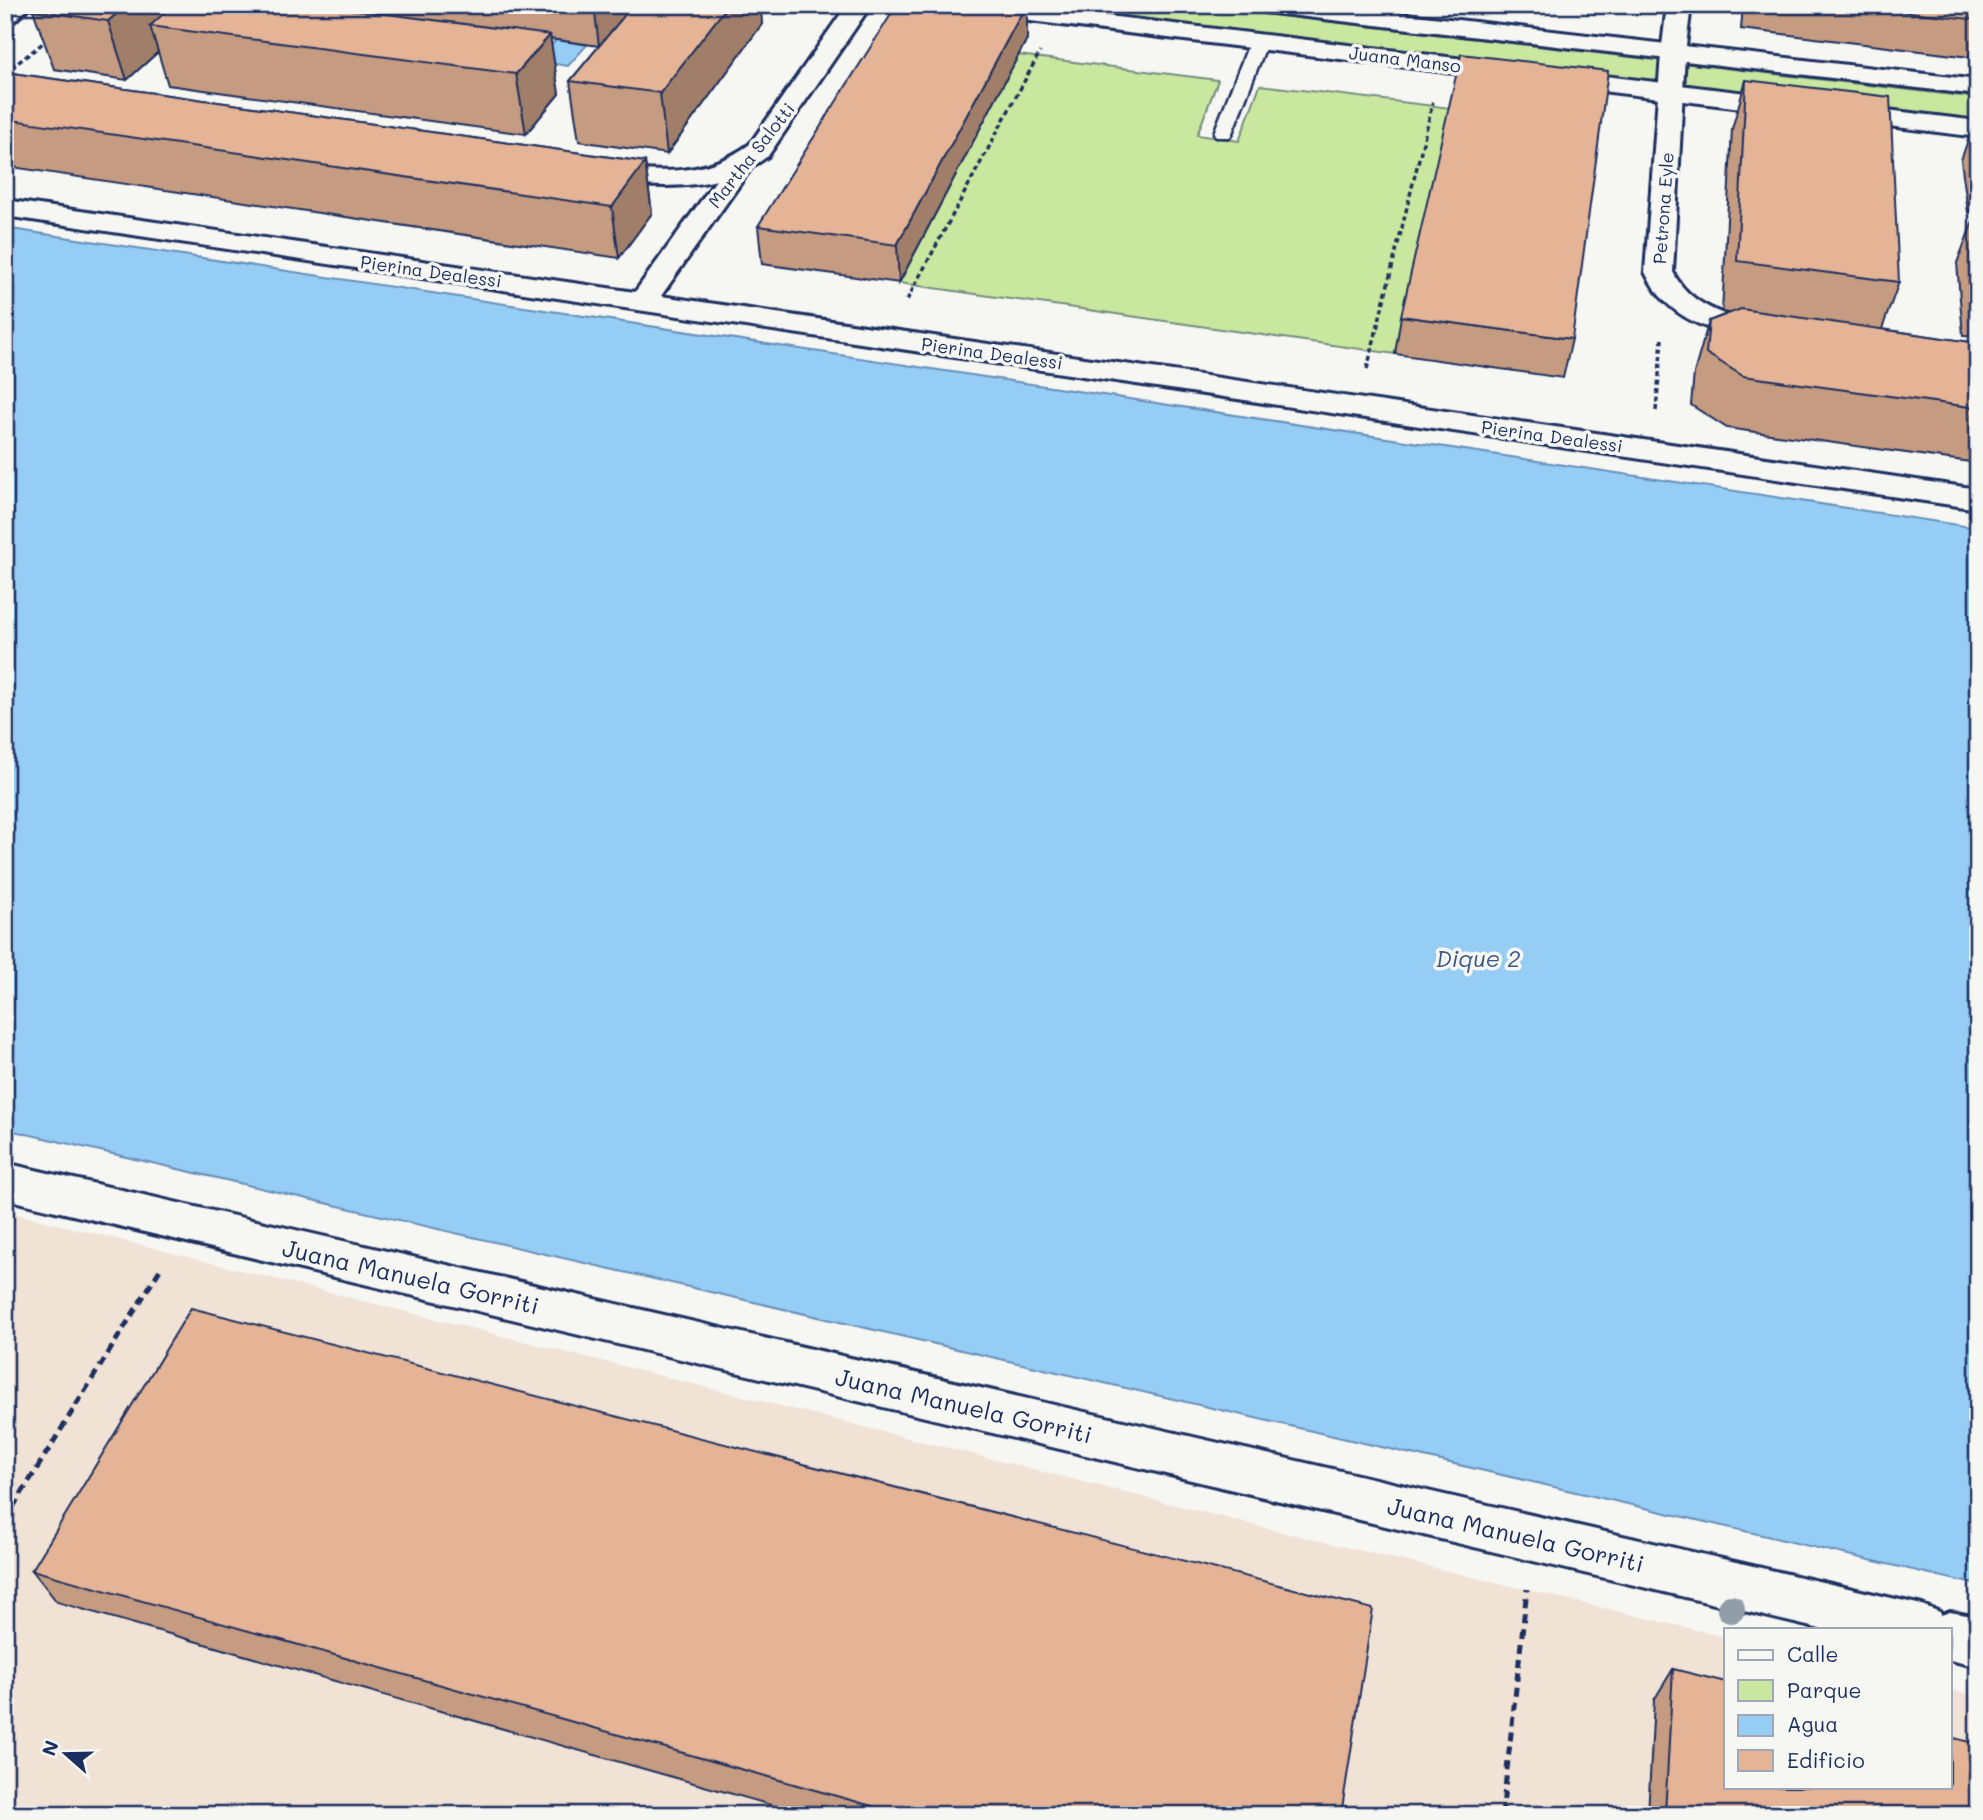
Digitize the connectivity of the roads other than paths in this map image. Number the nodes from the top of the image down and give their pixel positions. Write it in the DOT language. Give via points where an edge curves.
graph roads {
  1 [pos="20,5"];
  2 [pos="859,5"];
  3 [pos="956,5"];
  4 [pos="1264,5"];
  5 [pos="1677,6"];
  6 [pos="5,17"];
  7 [pos="1259,41"];
  8 [pos="1674,54"];
  9 [pos="1978,88"];
  10 [pos="1671,91"];
  11 [pos="1978,128"];
  12 [pos="1223,133"];
  13 [pos="741,164"];
  14 [pos="568,168"];
  15 [pos="5,208"];
  16 [pos="642,302"];
  17 [pos="1786,338"];
  18 [pos="1978,499"];
  19 [pos="5,1181"];
  20 [pos="1918,1628"];
  21 [pos="1952,1636"];
  22 [pos="1978,1642"];
  1 -- 6 [label="street"];
  2 -- 13 [label="street, Martha Salotti" via="759,150"];
  3 -- 7 [label="street, Juana Manso"];
  4 -- 8 [label="street, Juana Manso"];
  5 -- 8 [label="street, Petrona Eyle"];
  7 -- 10 [label="street, Juana Manso"];
  7 -- 12 [label="lane"];
  8 -- 9 [label="street, Juana Manso"];
  8 -- 10 [label="street, Petrona Eyle"];
  10 -- 11 [label="street, Juana Manso"];
  10 -- 17 [label="street, Petrona Eyle" via="1658,266 1667,289 1686,307 1708,317"];
  13 -- 14 [label="street" via="707,175 663,179"];
  13 -- 16 [label="street, Martha Salotti"];
  15 -- 16 [label="street, Pierina Dealessi"];
  16 -- 18 [label="street, Pierina Dealessi"];
  19 -- 20 [label="street, Juana Manuela Gorriti"];
  21 -- 22 [label="street"];
}
